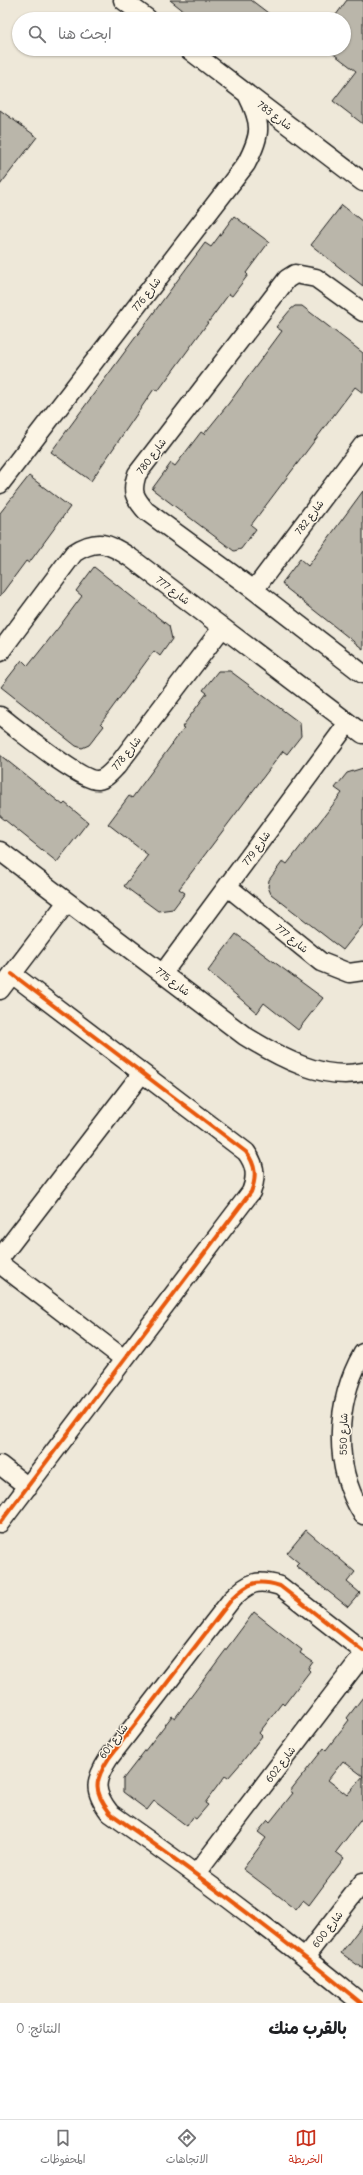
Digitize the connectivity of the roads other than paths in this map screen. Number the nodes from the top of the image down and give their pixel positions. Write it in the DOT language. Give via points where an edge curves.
graph roads {
  1 [pos="123,0"];
  2 [pos="139,12"];
  3 [pos="197,56"];
  4 [pos="247,94"];
  5 [pos="363,182"];
  6 [pos="363,312"];
  7 [pos="363,445"];
  8 [pos="0,484"];
  9 [pos="254,590"];
  10 [pos="222,628"];
  11 [pos="0,652"];
  12 [pos="363,674"];
  13 [pos="0,716"];
  14 [pos="348,723"];
  15 [pos="363,734"];
  16 [pos="0,851"];
  17 [pos="228,887"];
  18 [pos="67,902"];
  19 [pos="363,970"];
  20 [pos="163,973"];
  21 [pos="12,974"];
  22 [pos="0,990"];
  23 [pos="363,1072"];
  24 [pos="142,1073"];
  25 [pos="0,1258"];
  26 [pos="0,1264"];
  27 [pos="363,1353"];
  28 [pos="124,1359"];
  29 [pos="0,1465"];
  30 [pos="28,1487"];
  31 [pos="363,1515"];
  32 [pos="0,1524"];
  33 [pos="363,1651"];
  34 [pos="363,1655"];
  35 [pos="196,1874"];
  36 [pos="363,1882"];
  37 [pos="305,1957"];
  38 [pos="361,2003"];
  1 -- 2 [label="street"];
  3 -- 4 [label="street, شارع 783"];
  4 -- 5 [label="street, شارع 783"];
  4 -- 8 [label="street, شارع 776" via="260,126 256,146 246,164"];
  6 -- 9 [label="street, شارع 780" via="316,278 295,274 287,279 137,474 133,485 134,492 137,501 146,511"];
  7 -- 9 [label="street, شارع 782"];
  9 -- 12 [label="street, شارع 780"];
  10 -- 11 [label="street, شارع 777" via="120,550 100,543 87,545 74,553"];
  10 -- 13 [label="street, شارع 778" via="106,777 98,780 81,776"];
  10 -- 14 [label="street, شارع 777"];
  14 -- 15 [label="street, شارع 777"];
  14 -- 17 [label="street, شارع 779"];
  16 -- 18 [label="street, شارع 775"];
  17 -- 19 [label="street, شارع 777" via="321,962 349,974"];
  17 -- 20 [label="street, شارع 779"];
  18 -- 20 [label="street, شارع 775"];
  18 -- 21 [label="street"];
  20 -- 23 [label="street, شارع 775" via="245,1036 292,1062 335,1072"];
  21 -- 22 [label="street"];
  21 -- 24 [label="street"];
  24 -- 25 [label="street"];
  24 -- 28 [label="street" via="246,1152 253,1164 255,1178 251,1192"];
  26 -- 28 [label="street"];
  27 -- 31 [label="street, شارع 550" via="350,1381 343,1406 340,1432 342,1459 348,1483"];
  28 -- 30 [label="street"];
  29 -- 30 [label="street"];
  30 -- 32 [label="street"];
  33 -- 35 [label="street, شارع 601" via="280,1586 253,1582 232,1600 109,1758 100,1772 97,1784 100,1799 110,1813"];
  34 -- 35 [label="street, شارع 602"];
  35 -- 37 [label="street, شارع 601"];
  36 -- 37 [label="street, شارع 600"];
  37 -- 38 [label="street, شارع 601"];
}
